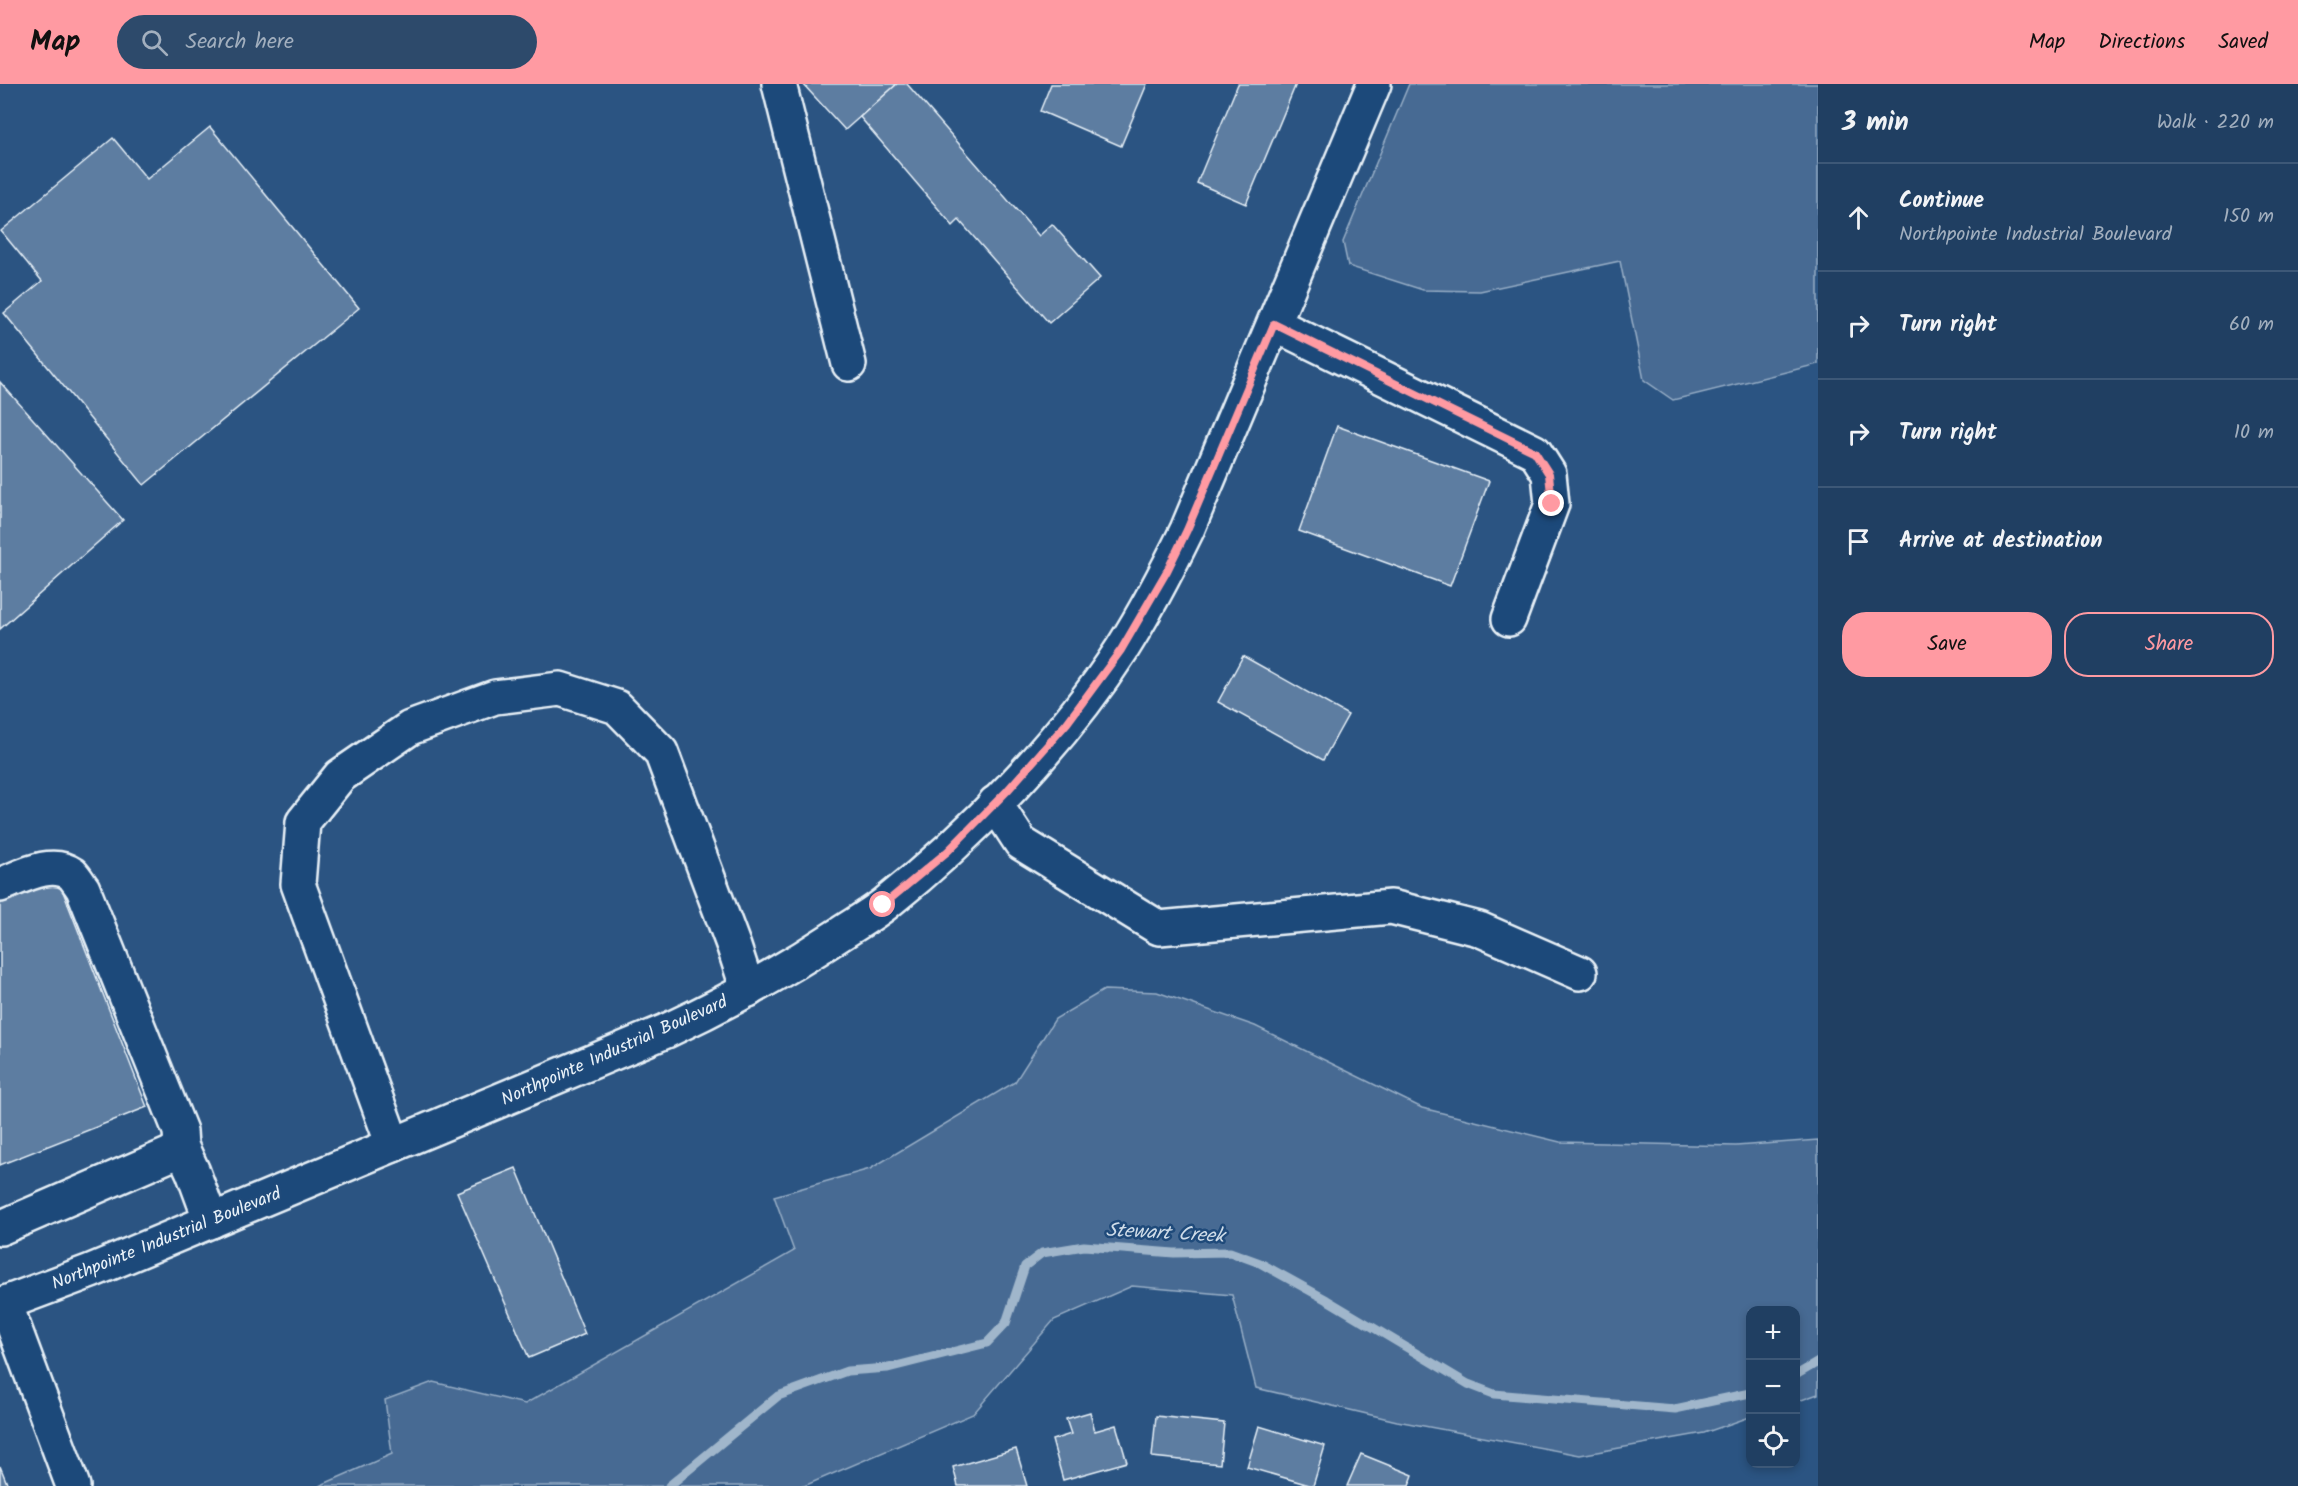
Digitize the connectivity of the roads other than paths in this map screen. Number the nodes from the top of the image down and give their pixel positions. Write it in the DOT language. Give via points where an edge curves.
graph roads {
  1 [pos="779,84"];
  2 [pos="1374,84"];
  3 [pos="1274,324"];
  4 [pos="849,364"];
  5 [pos="1509,619"];
  6 [pos="995,803"];
  7 [pos="0,885"];
  8 [pos="1580,974"];
  9 [pos="748,990"];
  10 [pos="393,1145"];
  11 [pos="181,1146"];
  12 [pos="211,1221"];
  13 [pos="0,1228"];
  14 [pos="2,1304"];
  15 [pos="73,1486"];
  1 -- 4 [label="street"];
  2 -- 3 [label="street, Northpointe Industrial Boulevard"];
  3 -- 5 [label="street" via="1535,452 1549,474 1552,504"];
  3 -- 6 [label="street, Northpointe Industrial Boulevard" via="1187,530 1121,650 1067,723"];
  6 -- 8 [label="street" via="1022,843 1160,928 1391,907 1479,929"];
  6 -- 9 [label="street, Northpointe Industrial Boulevard" via="948,851 883,905 803,959"];
  7 -- 11 [label="street" via="40,870 58,868 73,875 83,889 180,1131"];
  9 -- 10 [label="street, Northpointe Industrial Boulevard" via="666,1031"];
  9 -- 10 [label="street" via="661,752 617,706 560,689 495,698 410,728 340,776 303,822 298,884"];
  10 -- 12 [label="street, Northpointe Industrial Boulevard"];
  11 -- 12 [label="street"];
  11 -- 13 [label="street" via="171,1154"];
  12 -- 14 [label="street, Northpointe Industrial Boulevard"];
  14 -- 15 [label="street"];
}
